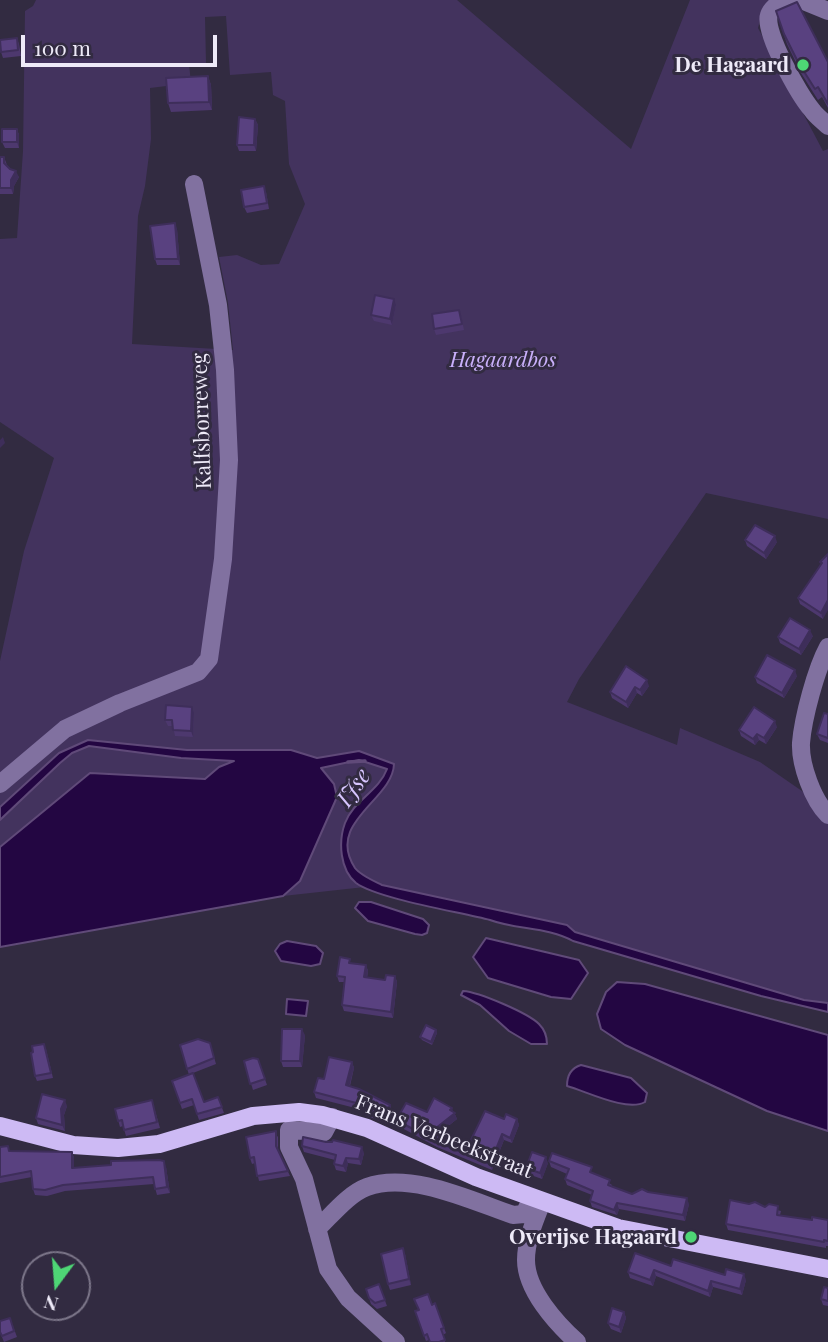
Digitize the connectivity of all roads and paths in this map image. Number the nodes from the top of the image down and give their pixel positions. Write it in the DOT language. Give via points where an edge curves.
graph roads {
  1 [pos="784,0"];
  2 [pos="801,0"];
  3 [pos="828,11"];
  4 [pos="828,126"];
  5 [pos="194,184"];
  6 [pos="828,647"];
  7 [pos="0,784"];
  8 [pos="828,815"];
  9 [pos="332,1117"];
  10 [pos="0,1126"];
  11 [pos="537,1200"];
  12 [pos="317,1229"];
  13 [pos="828,1269"];
  14 [pos="396,1342"];
  15 [pos="577,1342"];
  1 -- 4 [label="street" via="770,12 769,30 811,110"];
  2 -- 3 [label="street"];
  5 -- 7 [label="street, Kalfsborreweg" via="218,305 229,460 223,559 209,659 198,672 65,729"];
  6 -- 8 [label="street" via="816,673 801,745 809,785"];
  9 -- 10 [label="main road, Frans Verbeekstraat" via="299,1112 253,1116 159,1144 118,1148 73,1145"];
  9 -- 11 [label="main road, Frans Verbeekstraat"];
  9 -- 12 [label="street" via="324,1132 289,1130 289,1147 304,1179"];
  11 -- 12 [label="street" via="524,1214 513,1215 423,1184 377,1185 366,1187"];
  11 -- 13 [label="main road, Frans Verbeekstraat" via="618,1228"];
  11 -- 15 [label="street" via="526,1263 531,1283"];
  12 -- 14 [label="street" via="328,1269 348,1298"];
}
